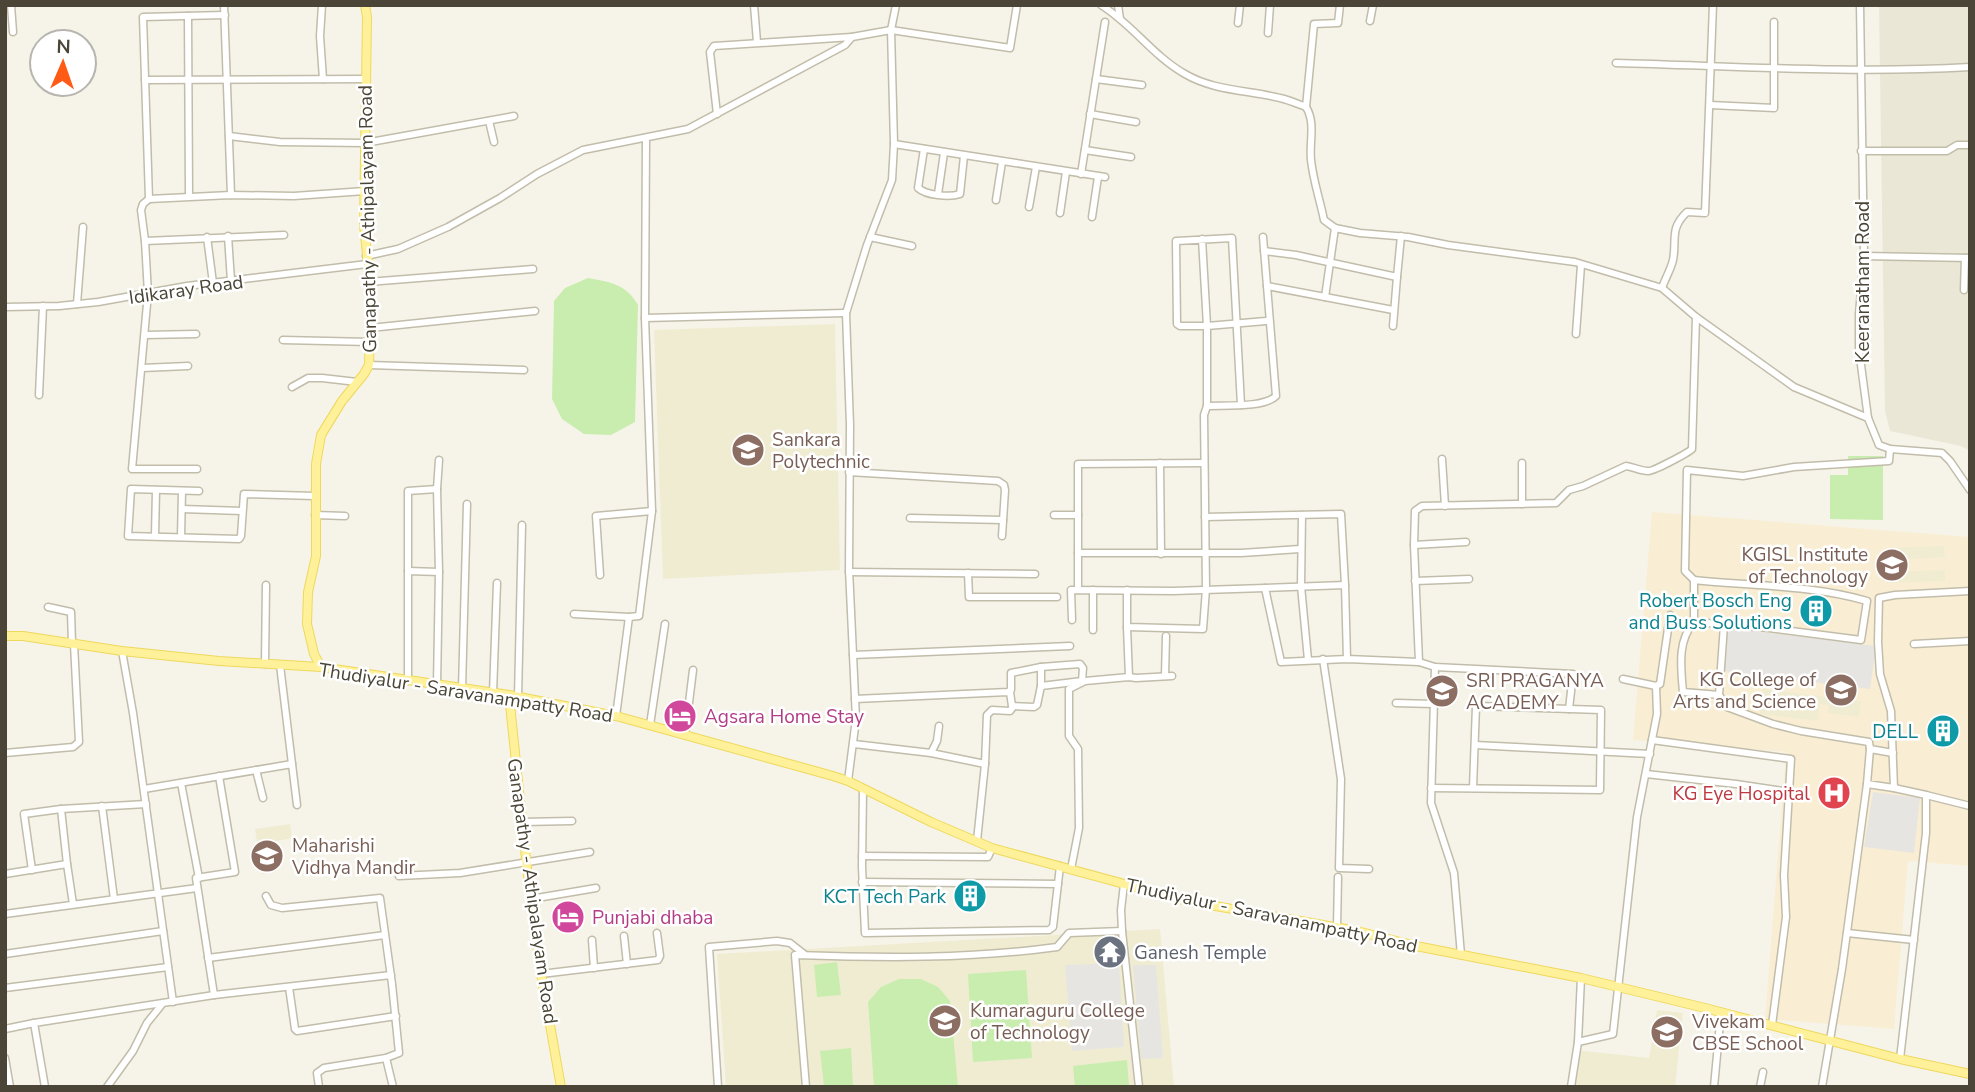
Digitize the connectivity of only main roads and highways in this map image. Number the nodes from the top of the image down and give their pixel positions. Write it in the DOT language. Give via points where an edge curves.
graph roads {
  1 [pos="365,5"];
  2 [pos="5,636"];
  3 [pos="321,667"];
  4 [pos="509,695"];
  5 [pos="1970,1074"];
  6 [pos="561,1087"];
  1 -- 3 [label="main road, Ganapathy - Athipalayam Road" via="369,365 321,435 316,464 316,556 307,624"];
  2 -- 3 [label="main road, Thudiyalur - Saravanampatty Road" via="122,651"];
  3 -- 4 [label="main road, Thudiyalur - Saravanampatty Road"];
  4 -- 5 [label="main road, Thudiyalur - Saravanampatty Road" via="615,716 848,781 992,848 1188,901 1581,978"];
  4 -- 6 [label="main road, Ganapathy - Athipalayam Road" via="531,899"];
}
